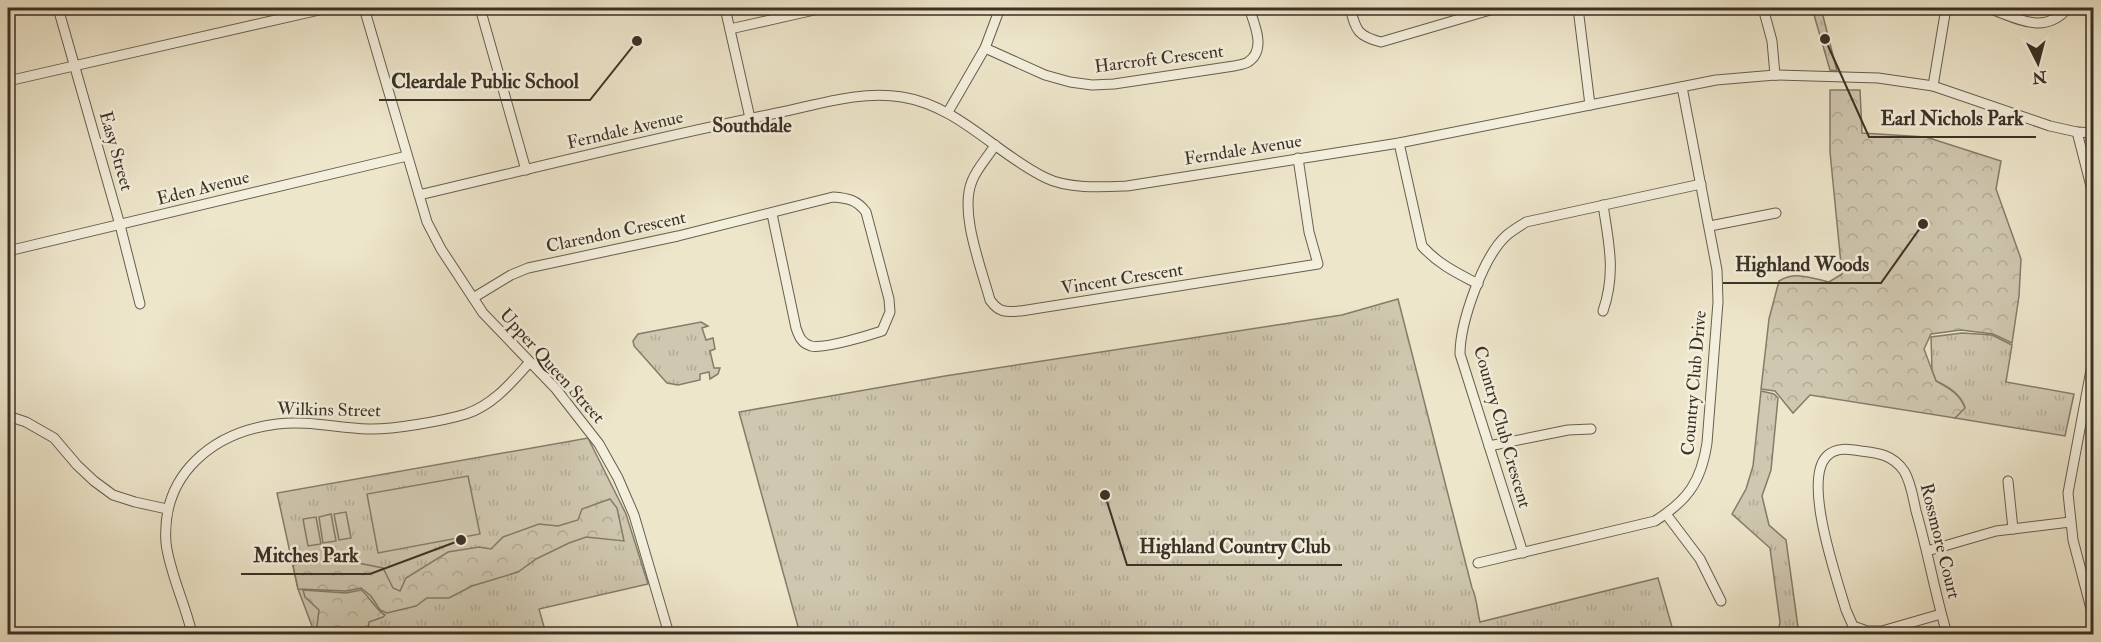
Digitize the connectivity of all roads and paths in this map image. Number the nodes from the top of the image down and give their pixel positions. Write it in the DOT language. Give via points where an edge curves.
graph roads {
  1 [pos="58,8"];
  2 [pos="328,8"];
  3 [pos="364,8"];
  4 [pos="480,8"];
  5 [pos="725,8"];
  6 [pos="820,8"];
  7 [pos="1000,8"];
  8 [pos="1249,8"];
  9 [pos="1350,8"];
  10 [pos="1497,8"];
  11 [pos="1578,8"];
  12 [pos="1763,8"];
  13 [pos="1946,8"];
  14 [pos="1988,8"];
  15 [pos="2068,8"];
  16 [pos="730,29"];
  17 [pos="985,48"];
  18 [pos="74,66"];
  19 [pos="1775,75"];
  20 [pos="8,81"];
  21 [pos="1933,86"];
  22 [pos="1682,87"];
  23 [pos="1590,105"];
  24 [pos="948,112"];
  25 [pos="750,118"];
  26 [pos="2077,132"];
  27 [pos="2094,133"];
  28 [pos="1399,143"];
  29 [pos="995,145"];
  30 [pos="406,156"];
  31 [pos="1298,158"];
  32 [pos="526,170"];
  33 [pos="1701,184"];
  34 [pos="419,195"];
  35 [pos="2094,198"];
  36 [pos="1603,205"];
  37 [pos="1776,213"];
  38 [pos="772,214"];
  39 [pos="120,225"];
  40 [pos="1710,226"];
  41 [pos="8,251"];
  42 [pos="1478,284"];
  43 [pos="473,298"];
  44 [pos="140,304"];
  45 [pos="1603,311"];
  46 [pos="2094,354"];
  47 [pos="529,363"];
  48 [pos="8,416"];
  49 [pos="1591,429"];
  50 [pos="1489,446"];
  51 [pos="2008,481"];
  52 [pos="167,509"];
  53 [pos="1666,514"];
  54 [pos="2070,522"];
  55 [pos="2013,529"];
  56 [pos="1928,551"];
  57 [pos="1522,553"];
  58 [pos="1478,563"];
  59 [pos="1720,601"];
  60 [pos="1941,614"];
  61 [pos="2094,620"];
  62 [pos="2094,631"];
  63 [pos="192,634"];
  64 [pos="669,634"];
  65 [pos="1947,634"];
  66 [pos="2080,634"];
  1 -- 18 [label="street, Easy Street"];
  2 -- 18 [label="street"];
  3 -- 30 [label="street, Upper Queen Street"];
  4 -- 32 [label="street"];
  5 -- 16 [label="street"];
  6 -- 16 [label="street"];
  7 -- 17 [label="street"];
  8 -- 17 [label="street, Harcroft Crescent" via="1258,35 1257,51 1250,61 1234,66 1092,85 1045,75"];
  9 -- 10 [label="street" via="1356,29 1365,38 1381,42"];
  11 -- 23 [label="street"];
  12 -- 19 [label="street" via="1772,41"];
  13 -- 21 [label="street"];
  14 -- 15 [label="street" via="2046,24"];
  16 -- 25 [label="street"];
  17 -- 24 [label="street"];
  18 -- 20 [label="street"];
  18 -- 39 [label="street, Easy Street"];
  19 -- 21 [label="street, Ferndale Avenue" via="1878,78"];
  19 -- 22 [label="street, Ferndale Avenue"];
  21 -- 26 [label="street, Ferndale Avenue"];
  22 -- 23 [label="street, Ferndale Avenue"];
  22 -- 33 [label="street, Country Club Drive"];
  23 -- 28 [label="street, Ferndale Avenue"];
  24 -- 25 [label="street, Ferndale Avenue" via="902,97 867,95"];
  24 -- 29 [label="street, Ferndale Avenue"];
  25 -- 32 [label="street, Ferndale Avenue"];
  26 -- 27 [label="street, Ferndale Avenue"];
  26 -- 35 [label="street"];
  28 -- 31 [label="street, Ferndale Avenue"];
  28 -- 42 [label="street" via="1422,246 1449,269"];
  29 -- 31 [label="street, Ferndale Avenue" via="1048,180 1086,187 1127,186"];
  29 -- 31 [label="street, Vincent Crescent" via="972,180 967,213 990,300 1002,312 1318,264"];
  30 -- 34 [label="street, Upper Queen Street"];
  30 -- 39 [label="street, Eden Avenue"];
  32 -- 34 [label="street, Ferndale Avenue"];
  33 -- 36 [label="street, Country Club Crescent"];
  33 -- 40 [label="street, Country Club Drive"];
  34 -- 43 [label="street, Upper Queen Street" via="441,249"];
  36 -- 42 [label="street, Country Club Crescent" via="1526,222 1506,236 1491,255"];
  36 -- 45 [label="street" via="1612,265"];
  37 -- 40 [label="street"];
  38 -- 38 [label="street, Clarendon Crescent" via="801,340 811,346 824,346 882,331 890,312 889,299 866,212 859,202 834,197"];
  38 -- 43 [label="street, Clarendon Crescent" via="528,268"];
  39 -- 41 [label="street, Eden Avenue"];
  39 -- 44 [label="street, Easy Street"];
  40 -- 53 [label="street, Country Club Drive" via="1718,302 1704,465 1686,496"];
  42 -- 50 [label="street, Country Club Crescent" via="1463,328 1460,354"];
  43 -- 47 [label="street, Upper Queen Street"];
  46 -- 54 [label="street" via="2068,493"];
  47 -- 52 [label="street, Wilkins Street" via="503,392 467,414 368,429 303,422 276,424 222,439 199,456 177,484"];
  47 -- 64 [label="street, Upper Queen Street" via="580,419 618,478 637,526"];
  48 -- 52 [label="street" via="54,438 94,482 113,495"];
  49 -- 50 [label="street"];
  50 -- 57 [label="street, Country Club Crescent"];
  51 -- 55 [label="street"];
  52 -- 63 [label="street, Wilkins Street" via="166,544"];
  53 -- 57 [label="street, Country Club Drive" via="1627,529"];
  53 -- 59 [label="street" via="1700,560"];
  54 -- 55 [label="street"];
  54 -- 61 [label="street"];
  55 -- 56 [label="street"];
  56 -- 60 [label="street, Rossmore Court"];
  56 -- 60 [label="street, Rossmore Court" via="1904,471 1892,459 1884,454 1836,450 1821,462 1818,506 1852,626 1882,631"];
  57 -- 58 [label="street, Country Club Drive"];
  60 -- 65 [label="street, Rossmore Court"];
  62 -- 66 [label="street"];
}
